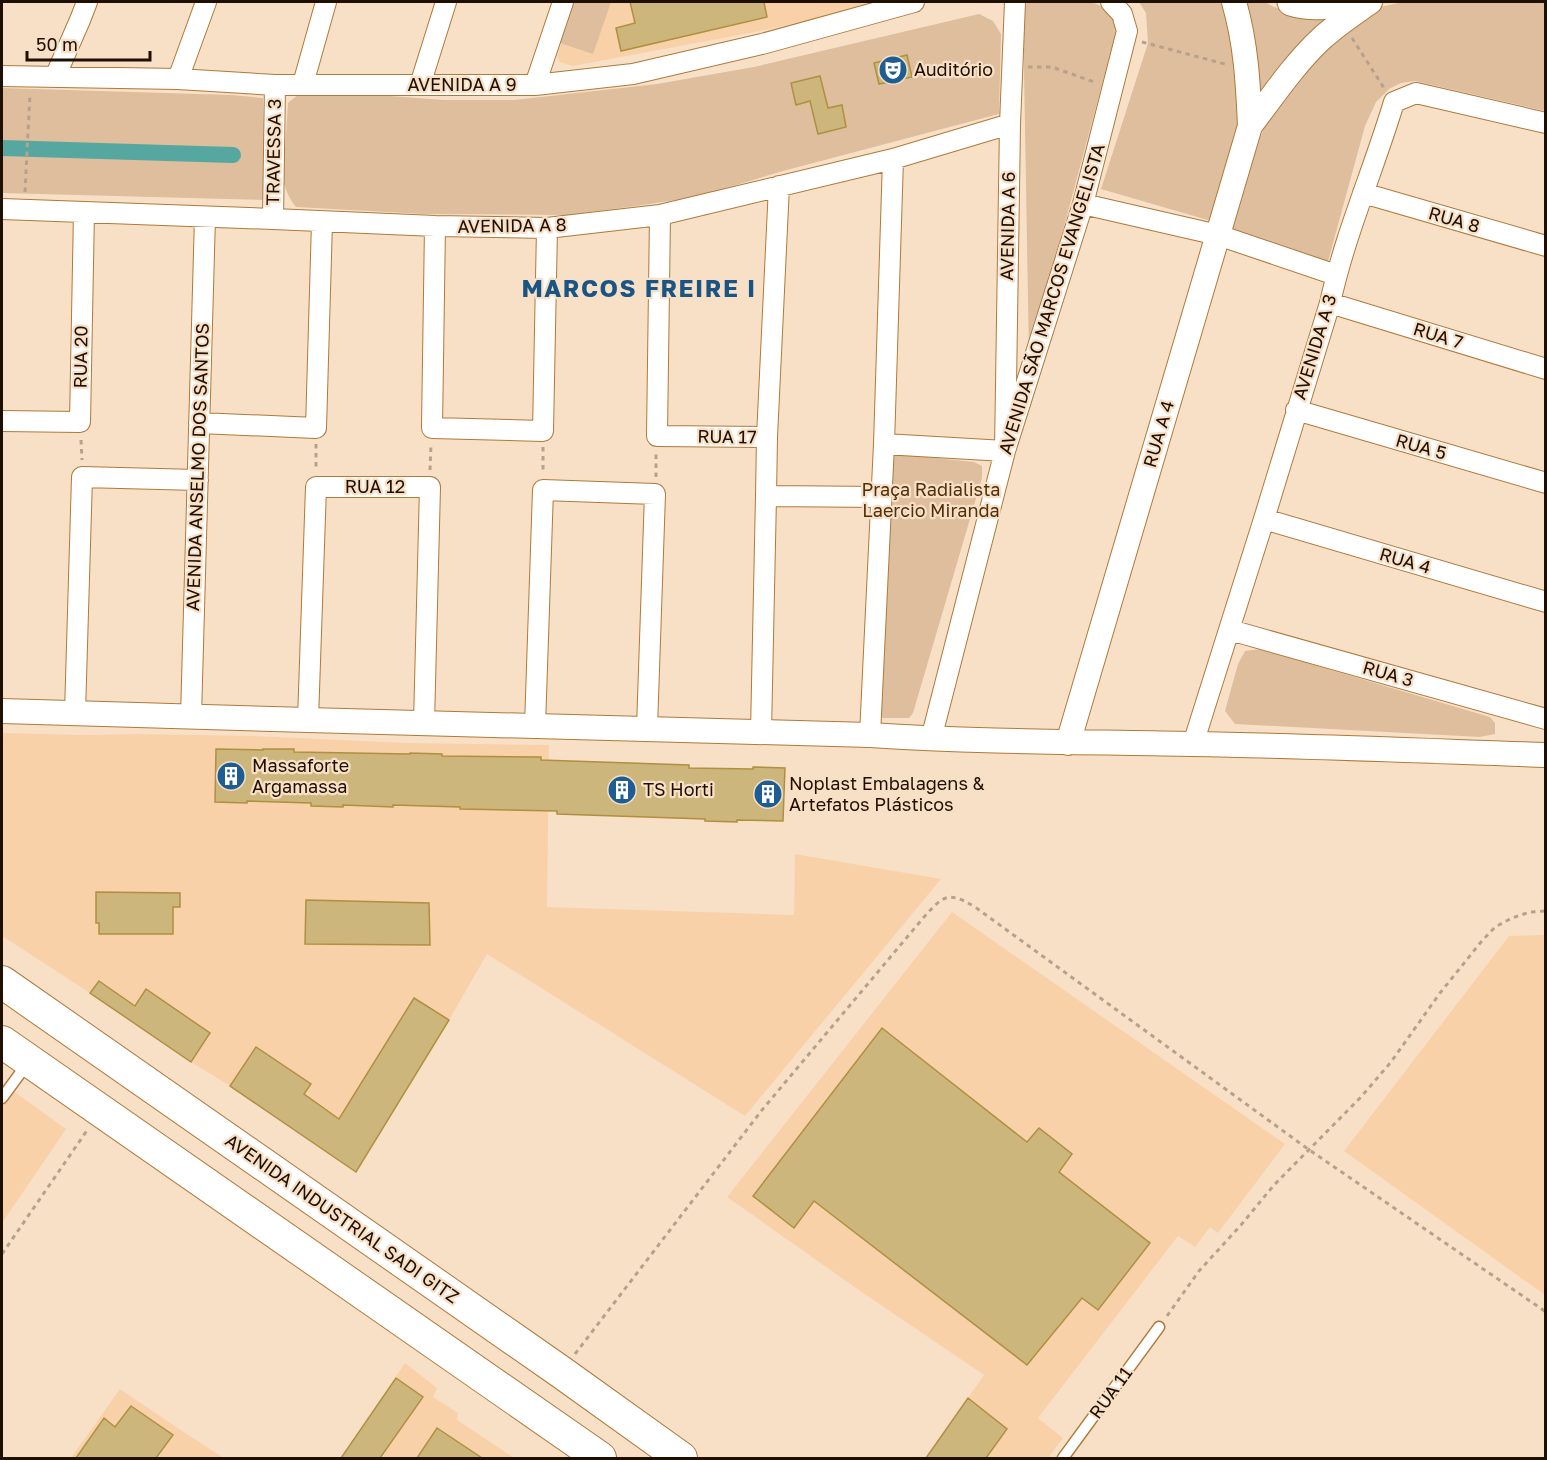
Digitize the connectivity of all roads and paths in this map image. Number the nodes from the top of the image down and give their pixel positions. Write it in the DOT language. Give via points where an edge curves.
graph roads {
  1 [pos="87,2"];
  2 [pos="206,2"];
  3 [pos="326,2"];
  4 [pos="446,2"];
  5 [pos="563,2"];
  6 [pos="914,2"];
  7 [pos="1015,2"];
  8 [pos="1111,2"];
  9 [pos="1234,2"];
  10 [pos="1291,2"];
  11 [pos="1370,2"];
  12 [pos="1344,12"];
  13 [pos="1126,38"];
  14 [pos="1012,68"];
  15 [pos="1247,70"];
  16 [pos="2,76"];
  17 [pos="55,77"];
  18 [pos="178,79"];
  19 [pos="303,84"];
  20 [pos="275,85"];
  21 [pos="420,85"];
  22 [pos="535,85"];
  23 [pos="1113,88"];
  24 [pos="1394,102"];
  25 [pos="30,113"];
  26 [pos="1545,123"];
  27 [pos="1010,124"];
  28 [pos="1250,126"];
  29 [pos="892,159"];
  30 [pos="27,184"];
  31 [pos="778,186"];
  32 [pos="1364,193"];
  33 [pos="1083,204"];
  34 [pos="2,209"];
  35 [pos="84,212"];
  36 [pos="660,216"];
  37 [pos="205,217"];
  38 [pos="273,219"];
  39 [pos="322,222"];
  40 [pos="435,226"];
  41 [pos="547,228"];
  42 [pos="1218,235"];
  43 [pos="1545,246"];
  44 [pos="1336,275"];
  45 [pos="1330,303"];
  46 [pos="1545,369"];
  47 [pos="1296,410"];
  48 [pos="2,421"];
  49 [pos="80,422"];
  50 [pos="199,423"];
  51 [pos="316,428"];
  52 [pos="432,428"];
  53 [pos="543,431"];
  54 [pos="657,436"];
  55 [pos="767,437"];
  56 [pos="884,444"];
  57 [pos="1005,451"];
  58 [pos="82,477"];
  59 [pos="198,480"];
  60 [pos="1545,483"];
  61 [pos="430,487"];
  62 [pos="316,488"];
  63 [pos="543,490"];
  64 [pos="655,494"];
  65 [pos="766,496"];
  66 [pos="881,497"];
  67 [pos="1264,519"];
  68 [pos="1545,602"];
  69 [pos="1230,630"];
  70 [pos="2,711"];
  71 [pos="75,713"];
  72 [pos="191,717"];
  73 [pos="1545,718"];
  74 [pos="308,720"];
  75 [pos="424,723"];
  76 [pos="535,726"];
  77 [pos="647,728"];
  78 [pos="761,732"];
  79 [pos="870,735"];
  80 [pos="931,739"];
  81 [pos="1068,743"];
  82 [pos="1193,744"];
  83 [pos="1545,755"];
  84 [pos="1545,911"];
  85 [pos="2,981"];
  86 [pos="2,1042"];
  87 [pos="29,1061"];
  88 [pos="2,1098"];
  89 [pos="100,1111"];
  90 [pos="1308,1149"];
  91 [pos="2,1254"];
  92 [pos="1545,1312"];
  93 [pos="1159,1327"];
  94 [pos="561,1372"];
  95 [pos="600,1458"];
  96 [pos="681,1458"];
  97 [pos="1063,1458"];
  1 -- 17 [label="street"];
  2 -- 18 [label="street"];
  3 -- 19 [label="street"];
  4 -- 21 [label="street"];
  5 -- 22 [label="street"];
  6 -- 22 [label="street, AVENIDA A 9" via="633,74"];
  7 -- 14 [label="street, AVENIDA A 6"];
  8 -- 13 [label="street, AVENIDA SÃO MARCOS EVANGELISTA" via="1122,14"];
  9 -- 15 [label="street, RUA A 4"];
  10 -- 12 [label="main road"];
  11 -- 12 [label="street, RUA A 4"];
  12 -- 24 [label="path"];
  12 -- 28 [label="street, RUA A 4"];
  13 -- 15 [label="path"];
  13 -- 23 [label="street, AVENIDA SÃO MARCOS EVANGELISTA"];
  14 -- 23 [label="path" via="1052,67"];
  14 -- 27 [label="street, AVENIDA A 6"];
  15 -- 28 [label="street, RUA A 4"];
  16 -- 17 [label="street, AVENIDA A 9"];
  17 -- 18 [label="street, AVENIDA A 9"];
  18 -- 20 [label="street, AVENIDA A 9"];
  19 -- 20 [label="street, AVENIDA A 9"];
  19 -- 21 [label="street, AVENIDA A 9"];
  20 -- 38 [label="street, TRAVESSA 3"];
  21 -- 22 [label="street, AVENIDA A 9"];
  23 -- 33 [label="street, AVENIDA SÃO MARCOS EVANGELISTA"];
  24 -- 26 [label="street" via="1416,93"];
  24 -- 32 [label="street, AVENIDA A 3"];
  25 -- 30 [label="path"];
  27 -- 29 [label="street, AVENIDA A 8"];
  27 -- 57 [label="street, AVENIDA A 6"];
  28 -- 42 [label="street, RUA A 4"];
  29 -- 31 [label="street, AVENIDA A 8"];
  29 -- 56 [label="street"];
  31 -- 36 [label="street, AVENIDA A 8"];
  31 -- 55 [label="street, RUA 17"];
  32 -- 43 [label="street, RUA 8"];
  32 -- 44 [label="street, AVENIDA A 3"];
  33 -- 42 [label="street"];
  33 -- 57 [label="street, AVENIDA SÃO MARCOS EVANGELISTA"];
  34 -- 35 [label="street, AVENIDA A 8"];
  35 -- 37 [label="street, AVENIDA A 8"];
  35 -- 49 [label="street, RUA 20"];
  36 -- 41 [label="street, AVENIDA A 8"];
  36 -- 54 [label="street"];
  37 -- 38 [label="street, AVENIDA A 8"];
  37 -- 50 [label="street, AVENIDA ANSELMO DOS SANTOS"];
  38 -- 39 [label="street, AVENIDA A 8"];
  39 -- 40 [label="street, AVENIDA A 8"];
  39 -- 51 [label="street"];
  40 -- 41 [label="street, AVENIDA A 8"];
  40 -- 52 [label="street"];
  41 -- 53 [label="street"];
  42 -- 44 [label="street"];
  42 -- 81 [label="street, RUA A 4"];
  44 -- 45 [label="street, AVENIDA A 3"];
  45 -- 46 [label="street, RUA 7"];
  45 -- 47 [label="street, AVENIDA A 3"];
  47 -- 60 [label="street, RUA 5"];
  47 -- 67 [label="street, AVENIDA A 3"];
  48 -- 49 [label="street"];
  49 -- 58 [label="path"];
  50 -- 51 [label="street"];
  50 -- 59 [label="street, AVENIDA ANSELMO DOS SANTOS"];
  51 -- 62 [label="path"];
  52 -- 53 [label="street"];
  52 -- 61 [label="path"];
  53 -- 63 [label="path"];
  54 -- 55 [label="street, RUA 17"];
  54 -- 64 [label="path"];
  55 -- 65 [label="street"];
  56 -- 57 [label="street"];
  56 -- 66 [label="street"];
  57 -- 80 [label="street, AVENIDA SÃO MARCOS EVANGELISTA"];
  58 -- 59 [label="street"];
  58 -- 71 [label="street"];
  59 -- 72 [label="street, AVENIDA ANSELMO DOS SANTOS"];
  61 -- 62 [label="street, RUA 12"];
  61 -- 75 [label="street, RUA 12"];
  62 -- 74 [label="street"];
  63 -- 64 [label="street"];
  63 -- 76 [label="street"];
  64 -- 77 [label="street"];
  65 -- 66 [label="street"];
  65 -- 78 [label="street"];
  66 -- 79 [label="street"];
  67 -- 68 [label="street, RUA 4"];
  67 -- 69 [label="street, AVENIDA A 3"];
  69 -- 73 [label="street, RUA 3"];
  69 -- 82 [label="street, AVENIDA A 3"];
  70 -- 71 [label="street"];
  71 -- 72 [label="street"];
  72 -- 74 [label="street"];
  74 -- 75 [label="street"];
  75 -- 76 [label="street"];
  76 -- 77 [label="street"];
  77 -- 78 [label="street"];
  78 -- 79 [label="street"];
  79 -- 80 [label="street"];
  80 -- 81 [label="street"];
  81 -- 82 [label="street"];
  82 -- 83 [label="street"];
  84 -- 90 [label="path" via="1530,912 1495,927 1440,993 1391,1062"];
  85 -- 94 [label="main road, AVENIDA INDUSTRIAL SADI GITZ"];
  86 -- 87 [label="main road"];
  87 -- 88 [label="lane"];
  87 -- 89 [label="main road"];
  89 -- 91 [label="path"];
  89 -- 95 [label="main road"];
  90 -- 92 [label="path"];
  90 -- 93 [label="path" via="1199,1270"];
  90 -- 94 [label="path" via="975,907 962,899 944,898 762,1110"];
  93 -- 97 [label="lane, RUA 11"];
  94 -- 96 [label="main road, AVENIDA INDUSTRIAL SADI GITZ"];
}
